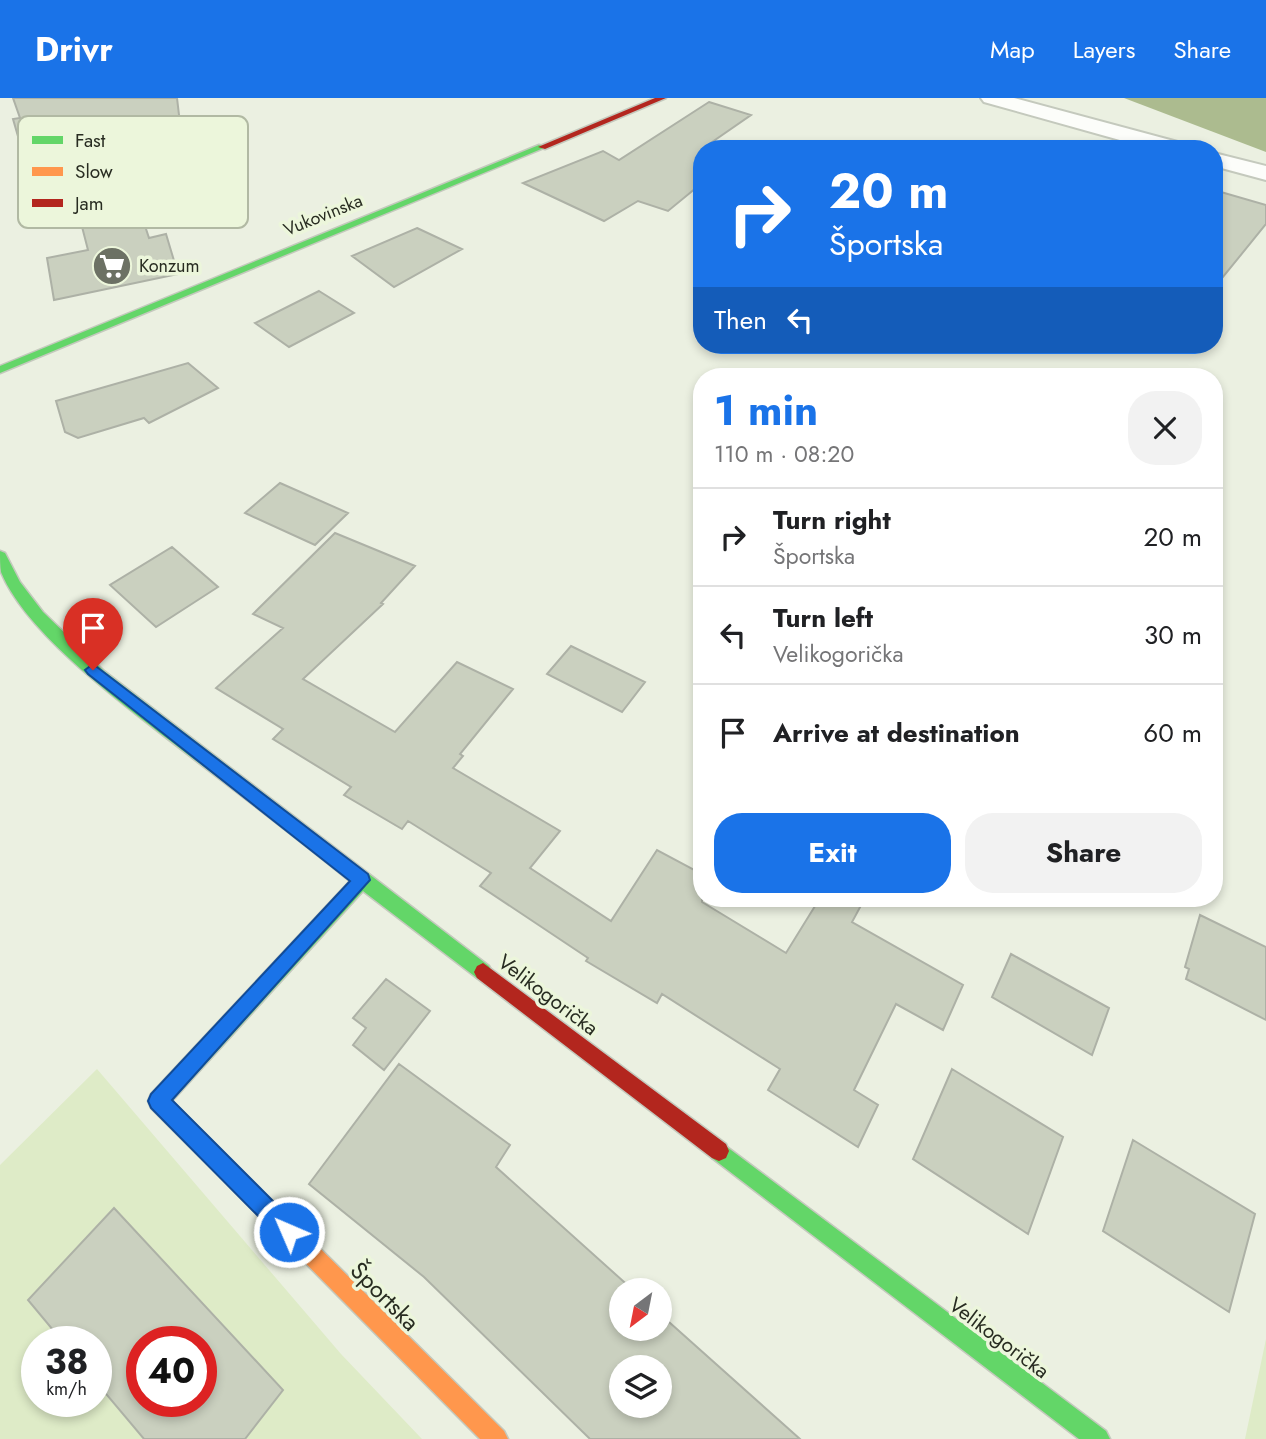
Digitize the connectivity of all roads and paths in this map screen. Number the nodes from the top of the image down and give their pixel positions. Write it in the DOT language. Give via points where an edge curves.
graph roads {
  1 [pos="662,98"];
  2 [pos="991,98"];
  3 [pos="1144,140"];
  4 [pos="1223,161"];
  5 [pos="1266,173"];
  6 [pos="0,370"];
  7 [pos="0,556"];
  8 [pos="362,880"];
  9 [pos="496,1439"];
  10 [pos="1098,1439"];
  1 -- 6 [label="main road, Vukovinska"];
  2 -- 3 [label="street"];
  4 -- 5 [label="street"];
  7 -- 8 [label="main road, Velikogorička" via="25,601 93,670"];
  8 -- 9 [label="main road, Športska" via="158,1101"];
  8 -- 10 [label="main road, Velikogorička"];
}
